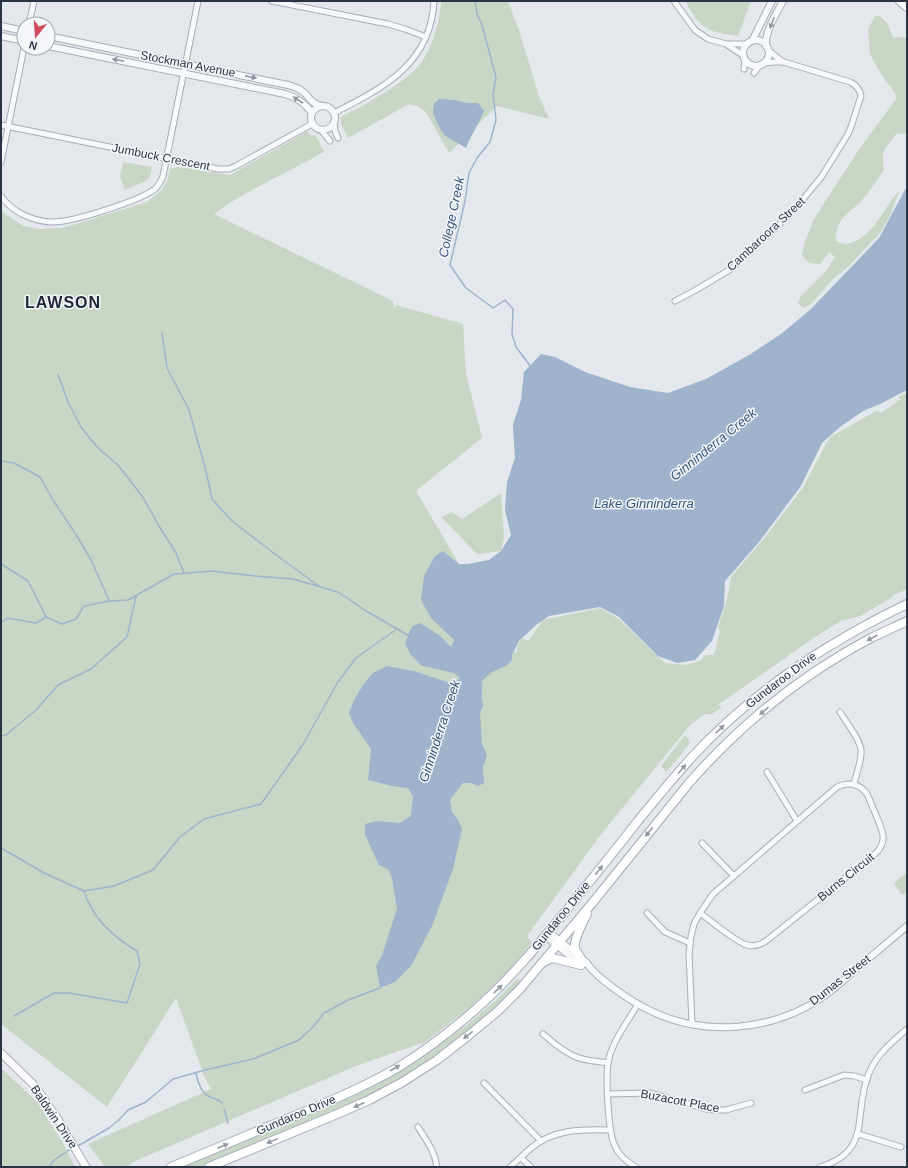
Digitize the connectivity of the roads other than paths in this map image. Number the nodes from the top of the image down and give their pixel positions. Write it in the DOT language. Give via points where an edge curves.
graph roads {
  1 [pos="34,1"];
  2 [pos="198,1"];
  3 [pos="272,1"];
  4 [pos="434,1"];
  5 [pos="674,1"];
  6 [pos="772,1"];
  7 [pos="783,1"];
  8 [pos="900,1"];
  9 [pos="907,7"];
  10 [pos="31,16"];
  11 [pos="1,26"];
  12 [pos="16,29"];
  13 [pos="1,36"];
  14 [pos="426,37"];
  15 [pos="56,38"];
  16 [pos="16,39"];
  17 [pos="750,42"];
  18 [pos="726,44"];
  19 [pos="56,48"];
  20 [pos="767,48"];
  21 [pos="22,56"];
  22 [pos="744,58"];
  23 [pos="784,62"];
  24 [pos="185,64"];
  25 [pos="762,64"];
  26 [pos="744,69"];
  27 [pos="184,73"];
  28 [pos="754,73"];
  29 [pos="322,106"];
  30 [pos="334,112"];
  31 [pos="312,113"];
  32 [pos="334,123"];
  33 [pos="312,124"];
  34 [pos="1,125"];
  35 [pos="8,126"];
  36 [pos="321,130"];
  37 [pos="338,138"];
  38 [pos="330,141"];
  39 [pos="166,158"];
  40 [pos="1,162"];
  41 [pos="1,196"];
  42 [pos="675,301"];
  43 [pos="907,604"];
  44 [pos="907,622"];
  45 [pos="840,712"];
  46 [pos="767,772"];
  47 [pos="854,784"];
  48 [pos="797,821"];
  49 [pos="702,843"];
  50 [pos="734,876"];
  51 [pos="594,901"];
  52 [pos="647,913"];
  53 [pos="700,913"];
  54 [pos="907,926"];
  55 [pos="547,934"];
  56 [pos="558,943"];
  57 [pos="690,943"];
  58 [pos="581,961"];
  59 [pos="541,963"];
  60 [pos="638,1004"];
  61 [pos="692,1024"];
  62 [pos="907,1029"];
  63 [pos="543,1034"];
  64 [pos="1,1053"];
  65 [pos="608,1063"];
  66 [pos="867,1080"];
  67 [pos="484,1083"];
  68 [pos="805,1090"];
  69 [pos="608,1094"];
  70 [pos="751,1102"];
  71 [pos="418,1126"];
  72 [pos="610,1130"];
  73 [pos="858,1134"];
  74 [pos="541,1141"];
  75 [pos="901,1147"];
  76 [pos="520,1158"];
  77 [pos="824,1166"];
  78 [pos="86,1167"];
  79 [pos="171,1167"];
  80 [pos="209,1167"];
  81 [pos="437,1167"];
  82 [pos="510,1167"];
  83 [pos="531,1167"];
  84 [pos="636,1167"];
  1 -- 10 [label="street"];
  2 -- 24 [label="street"];
  3 -- 14 [label="street" via="388,24"];
  4 -- 14 [label="street"];
  5 -- 18 [label="street" via="695,30"];
  6 -- 17 [label="street"];
  7 -- 20 [label="street, one-way" via="766,38"];
  8 -- 9 [label="main road"];
  11 -- 12 [label="street"];
  13 -- 16 [label="street"];
  14 -- 30 [label="street" via="414,57 399,74 386,84"];
  15 -- 24 [label="street, Stockman Avenue"];
  17 -- 18 [label="street"];
  17 -- 20 [label="street" via="762,42"];
  17 -- 22 [label="street" via="744,48"];
  18 -- 22 [label="street"];
  27 -- 19 [label="street, Stockman Avenue, one-way"];
  20 -- 23 [label="street, Cambaroora Street"];
  20 -- 25 [label="street" via="768,56"];
  21 -- 35 [label="street"];
  22 -- 25 [label="street" via="752,65"];
  22 -- 26 [label="street"];
  23 -- 25 [label="street, Cambaroora Street"];
  23 -- 42 [label="street, Cambaroora Street" via="856,86 861,96 851,127 822,176 790,214 731,269"];
  24 -- 27 [label="street"];
  24 -- 29 [label="street, Stockman Avenue, one-way" via="290,85 302,90 312,102"];
  25 -- 28 [label="street"];
  31 -- 27 [label="street, Stockman Avenue, one-way" via="302,102 290,95"];
  27 -- 39 [label="street"];
  29 -- 30 [label="street"];
  29 -- 31 [label="street"];
  30 -- 32 [label="street"];
  31 -- 33 [label="street"];
  32 -- 36 [label="street" via="327,130"];
  32 -- 37 [label="street"];
  33 -- 36 [label="street"];
  33 -- 39 [label="street, Jumbuck Crescent" via="229,169"];
  34 -- 35 [label="street, Jumbuck Crescent"];
  35 -- 39 [label="street, Jumbuck Crescent"];
  35 -- 40 [label="street"];
  36 -- 38 [label="street"];
  39 -- 41 [label="street" via="162,179 152,190 127,202 70,220 50,222 32,218 14,209"];
  55 -- 43 [label="main road, Gundaroo Drive, one-way" via="692,757 730,720 812,656"];
  44 -- 51 [label="main road, Gundaroo Drive, one-way" via="871,638 811,675 745,726 689,783"];
  45 -- 47 [label="street" via="858,740 861,750"];
  46 -- 48 [label="street"];
  47 -- 48 [label="street" via="837,787"];
  47 -- 53 [label="street, Burns Circuit" via="867,794 882,829 883,843 875,854 759,945 742,944"];
  48 -- 50 [label="street"];
  49 -- 50 [label="street"];
  50 -- 53 [label="street" via="713,894"];
  51 -- 56 [label="main road, Gundaroo Drive"];
  51 -- 58 [label="main road" via="581,925 576,942 575,948"];
  52 -- 57 [label="street" via="665,932"];
  53 -- 57 [label="street" via="694,924"];
  54 -- 61 [label="street, Dumas Street" via="839,984 795,1012 753,1025 723,1027"];
  55 -- 56 [label="street, Dumas Street"];
  79 -- 55 [label="main road, Gundaroo Drive, one-way" via="338,1098 399,1066 433,1044 476,1009 511,976"];
  56 -- 58 [label="street, Dumas Street"];
  56 -- 59 [label="main road, Gundaroo Drive"];
  57 -- 61 [label="street"];
  58 -- 59 [label="main road" via="552,958"];
  58 -- 60 [label="street, Dumas Street" via="586,962 590,969"];
  59 -- 80 [label="main road, Gundaroo Drive, one-way" via="498,1011 437,1060 401,1083 335,1115"];
  60 -- 61 [label="street, Dumas Street" via="664,1016"];
  60 -- 65 [label="street" via="613,1047"];
  62 -- 66 [label="street" via="882,1053"];
  63 -- 65 [label="street" via="572,1056"];
  64 -- 78 [label="main road, Baldwin Drive" via="35,1086"];
  65 -- 69 [label="street"];
  66 -- 68 [label="street" via="854,1076 840,1076"];
  66 -- 73 [label="street"];
  67 -- 74 [label="street"];
  69 -- 70 [label="street, Buzacott Place" via="650,1093 716,1110 726,1110"];
  69 -- 72 [label="street"];
  71 -- 81 [label="street" via="431,1148"];
  72 -- 74 [label="street" via="573,1130"];
  72 -- 84 [label="street" via="620,1154"];
  73 -- 75 [label="street"];
  73 -- 77 [label="street" via="847,1153 839,1160"];
  74 -- 76 [label="street"];
  76 -- 82 [label="street"];
  76 -- 83 [label="street"];
}
